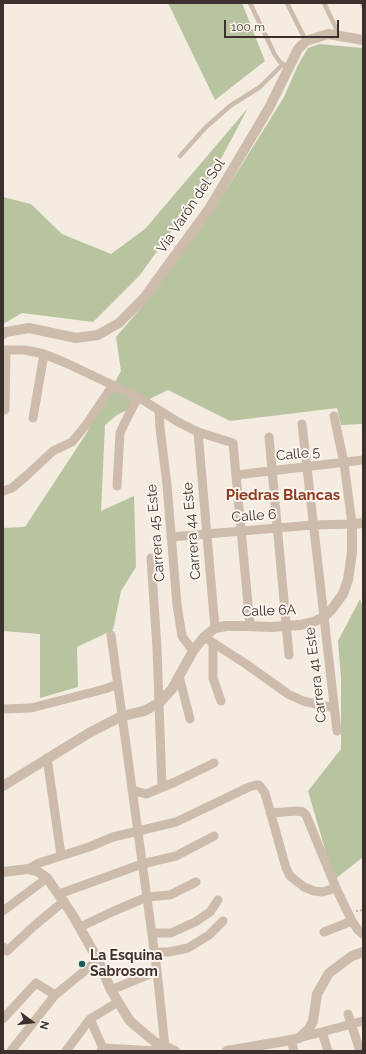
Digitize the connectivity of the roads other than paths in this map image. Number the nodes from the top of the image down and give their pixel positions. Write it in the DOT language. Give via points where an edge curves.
graph roads {
  1 [pos="250,3"];
  2 [pos="287,3"];
  3 [pos="324,3"];
  4 [pos="336,36"];
  5 [pos="363,40"];
  6 [pos="306,41"];
  7 [pos="286,66"];
  8 [pos="180,156"];
  9 [pos="3,334"];
  10 [pos="5,350"];
  11 [pos="44,354"];
  12 [pos="113,385"];
  13 [pos="138,397"];
  14 [pos="5,410"];
  15 [pos="159,410"];
  16 [pos="334,416"];
  17 [pos="33,418"];
  18 [pos="302,424"];
  19 [pos="198,432"];
  20 [pos="269,437"];
  21 [pos="363,460"];
  22 [pos="344,463"];
  23 [pos="307,466"];
  24 [pos="272,471"];
  25 [pos="236,475"];
  26 [pos="116,486"];
  27 [pos="3,491"];
  28 [pos="363,522"];
  29 [pos="352,524"];
  30 [pos="313,525"];
  31 [pos="277,528"];
  32 [pos="241,531"];
  33 [pos="207,534"];
  34 [pos="171,537"];
  35 [pos="151,558"];
  36 [pos="324,617"];
  37 [pos="250,626"];
  38 [pos="286,626"];
  39 [pos="215,628"];
  40 [pos="112,635"];
  41 [pos="204,637"];
  42 [pos="213,643"];
  43 [pos="193,651"];
  44 [pos="289,655"];
  45 [pos="179,676"];
  46 [pos="118,684"];
  47 [pos="221,701"];
  48 [pos="159,704"];
  49 [pos="334,708"];
  50 [pos="3,709"];
  51 [pos="122,716"];
  52 [pos="190,720"];
  53 [pos="337,731"];
  54 [pos="47,758"];
  55 [pos="214,763"];
  56 [pos="3,786"];
  57 [pos="162,787"];
  58 [pos="132,790"];
  59 [pos="270,813"];
  60 [pos="138,830"];
  61 [pos="214,836"];
  62 [pos="61,855"];
  63 [pos="142,864"];
  64 [pos="28,869"];
  65 [pos="3,872"];
  66 [pos="46,878"];
  67 [pos="196,882"];
  68 [pos="336,888"];
  69 [pos="147,897"];
  70 [pos="62,898"];
  71 [pos="218,900"];
  72 [pos="4,908"];
  73 [pos="223,921"];
  74 [pos="352,921"];
  75 [pos="80,927"];
  76 [pos="324,932"];
  77 [pos="152,933"];
  78 [pos="363,934"];
  79 [pos="3,947"];
  80 [pos="154,952"];
  81 [pos="363,952"];
  82 [pos="98,960"];
  83 [pos="157,971"];
  84 [pos="111,990"];
  85 [pos="55,995"];
  86 [pos="118,1002"];
  87 [pos="348,1014"];
  88 [pos="3,1019"];
  89 [pos="90,1019"];
  90 [pos="363,1021"];
  91 [pos="352,1024"];
  92 [pos="322,1032"];
  93 [pos="295,1039"];
  94 [pos="263,1048"];
  95 [pos="161,1049"];
  96 [pos="103,1050"];
  97 [pos="12,1051"];
  98 [pos="66,1051"];
  99 [pos="176,1051"];
  100 [pos="229,1051"];
  101 [pos="294,1051"];
  102 [pos="328,1051"];
  103 [pos="360,1051"];
  1 -- 7 [label="lane" via="275,55"];
  2 -- 6 [label="lane"];
  3 -- 4 [label="lane" via="336,28"];
  4 -- 5 [label="street"];
  4 -- 6 [label="street" via="328,34"];
  6 -- 7 [label="street, Vía Varón del Sol"];
  7 -- 8 [label="lane" via="230,106"];
  7 -- 9 [label="street, Vía Varón del Sol" via="269,108 209,209 144,298 119,323 98,335 76,338 29,328"];
  10 -- 11 [label="street" via="25,350"];
  10 -- 14 [label="street"];
  11 -- 12 [label="street"];
  11 -- 17 [label="street"];
  12 -- 13 [label="street"];
  12 -- 27 [label="street" via="72,442 53,451 12,488"];
  13 -- 15 [label="street"];
  13 -- 26 [label="street" via="120,433"];
  15 -- 19 [label="street"];
  15 -- 34 [label="street, Carrera 45 Este"];
  16 -- 22 [label="street"];
  18 -- 23 [label="street, Carrera 41 Este"];
  19 -- 25 [label="street" via="233,443"];
  19 -- 33 [label="street, Carrera 44 Este"];
  20 -- 24 [label="street"];
  21 -- 22 [label="street, Calle 5"];
  22 -- 23 [label="street, Calle 5"];
  22 -- 29 [label="street"];
  23 -- 24 [label="street, Calle 5"];
  23 -- 30 [label="street, Carrera 41 Este"];
  24 -- 25 [label="street, Calle 5"];
  24 -- 31 [label="street"];
  25 -- 32 [label="street"];
  28 -- 29 [label="street, Calle 6"];
  29 -- 30 [label="street, Calle 6"];
  29 -- 36 [label="street" via="348,580 343,594"];
  30 -- 31 [label="street, Calle 6"];
  30 -- 36 [label="street, Carrera 41 Este"];
  31 -- 32 [label="street, Calle 6"];
  31 -- 38 [label="street"];
  32 -- 33 [label="street, Calle 6"];
  32 -- 37 [label="street"];
  33 -- 34 [label="street, Calle 6"];
  33 -- 39 [label="street, Carrera 44 Este"];
  34 -- 43 [label="street, Carrera 45 Este" via="182,636"];
  35 -- 48 [label="street"];
  36 -- 38 [label="street, Calle 6A" via="313,622"];
  36 -- 49 [label="street, Carrera 41 Este"];
  37 -- 38 [label="street, Calle 6A"];
  37 -- 39 [label="street, Calle 6A"];
  38 -- 44 [label="street"];
  39 -- 41 [label="street"];
  40 -- 46 [label="street"];
  41 -- 42 [label="street"];
  41 -- 43 [label="street"];
  42 -- 47 [label="street" via="213,678"];
  42 -- 49 [label="street" via="288,694 302,701"];
  43 -- 45 [label="street"];
  45 -- 48 [label="street"];
  45 -- 52 [label="street"];
  46 -- 50 [label="street" via="105,690 31,708"];
  46 -- 51 [label="street"];
  48 -- 51 [label="street" via="144,711"];
  48 -- 57 [label="street"];
  49 -- 53 [label="street, Carrera 41 Este"];
  51 -- 54 [label="street"];
  51 -- 58 [label="street"];
  54 -- 56 [label="street"];
  54 -- 62 [label="street"];
  55 -- 57 [label="street"];
  57 -- 58 [label="street" via="146,794"];
  58 -- 60 [label="street"];
  59 -- 60 [label="street" via="265,793 256,785 176,822"];
  59 -- 68 [label="street" via="297,811 306,815"];
  59 -- 68 [label="street" via="290,876 314,891 322,892"];
  60 -- 62 [label="street"];
  60 -- 63 [label="street"];
  61 -- 63 [label="street" via="176,856"];
  62 -- 64 [label="street"];
  63 -- 69 [label="street"];
  63 -- 70 [label="street"];
  64 -- 65 [label="street"];
  64 -- 66 [label="street" via="37,871"];
  66 -- 70 [label="street"];
  66 -- 72 [label="street"];
  67 -- 69 [label="street" via="170,895"];
  68 -- 74 [label="street"];
  69 -- 75 [label="street"];
  69 -- 77 [label="street"];
  70 -- 75 [label="street"];
  70 -- 79 [label="street" via="7,951"];
  71 -- 77 [label="street" via="210,912 194,922 171,933"];
  73 -- 80 [label="street" via="209,935 188,948"];
  74 -- 76 [label="street"];
  74 -- 78 [label="street"];
  75 -- 82 [label="street"];
  77 -- 80 [label="street"];
  80 -- 83 [label="street"];
  81 -- 93 [label="street" via="352,956 329,973 317,994 313,1021 309,1029"];
  82 -- 84 [label="street"];
  82 -- 85 [label="street"];
  83 -- 84 [label="street"];
  83 -- 95 [label="street"];
  84 -- 86 [label="street"];
  85 -- 88 [label="street" via="36,983"];
  85 -- 97 [label="street"];
  86 -- 89 [label="street"];
  86 -- 95 [label="street" via="126,1016"];
  87 -- 91 [label="street"];
  89 -- 96 [label="street"];
  89 -- 98 [label="street"];
  90 -- 91 [label="street"];
  91 -- 92 [label="street"];
  91 -- 103 [label="street"];
  92 -- 93 [label="street"];
  92 -- 102 [label="street"];
  93 -- 94 [label="street"];
  93 -- 101 [label="street"];
  94 -- 100 [label="street"];
  95 -- 96 [label="street"];
  95 -- 99 [label="street"];
}
